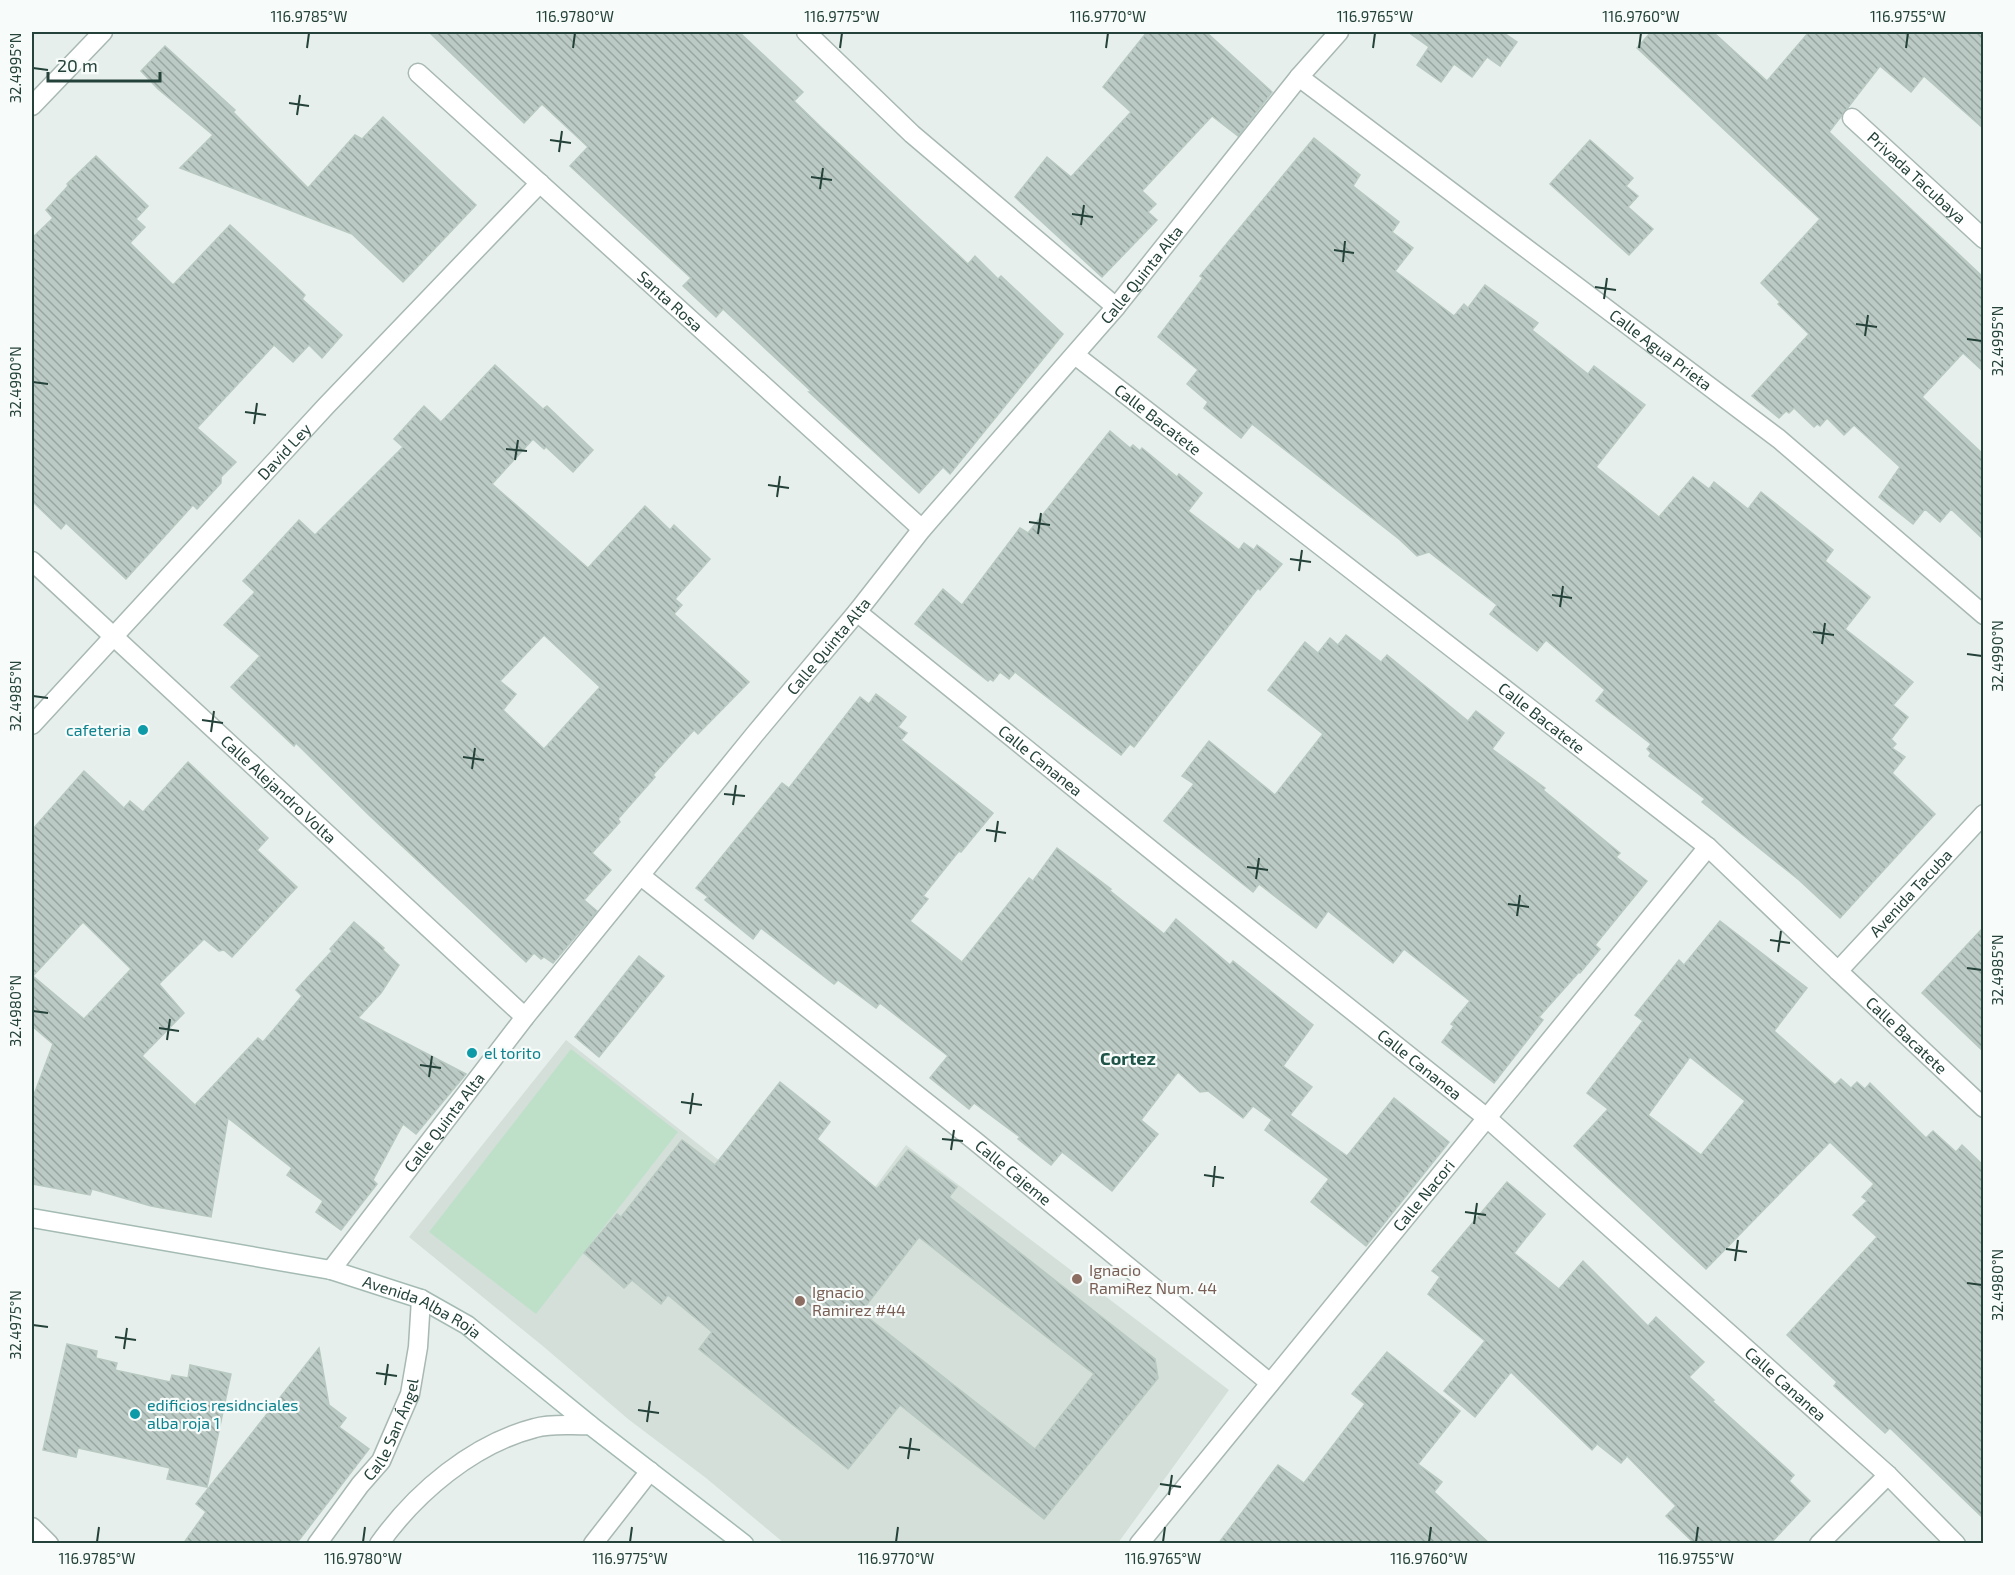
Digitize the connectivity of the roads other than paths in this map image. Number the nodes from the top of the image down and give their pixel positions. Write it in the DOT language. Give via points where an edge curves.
graph roads {
  1 [pos="103,32"];
  2 [pos="806,32"];
  3 [pos="1339,32"];
  4 [pos="418,73"];
  5 [pos="1299,77"];
  6 [pos="32,105"];
  7 [pos="1851,118"];
  8 [pos="540,183"];
  9 [pos="1983,239"];
  10 [pos="1116,306"];
  11 [pos="1075,355"];
  12 [pos="922,529"];
  13 [pos="32,561"];
  14 [pos="857,612"];
  15 [pos="1983,615"];
  16 [pos="112,637"];
  17 [pos="32,725"];
  18 [pos="1983,814"];
  19 [pos="1708,848"];
  20 [pos="641,876"];
  21 [pos="1838,971"];
  22 [pos="525,1017"];
  23 [pos="1983,1108"];
  24 [pos="1487,1118"];
  25 [pos="32,1218"];
  26 [pos="331,1270"];
  27 [pos="421,1299"];
  28 [pos="1270,1383"];
  29 [pos="590,1425"];
  30 [pos="650,1471"];
  31 [pos="1888,1475"];
  32 [pos="32,1527"];
  33 [pos="50,1544"];
  34 [pos="317,1544"];
  35 [pos="379,1544"];
  36 [pos="593,1544"];
  37 [pos="744,1544"];
  38 [pos="1139,1544"];
  39 [pos="1819,1544"];
  40 [pos="1956,1544"];
  1 -- 6 [label="street"];
  2 -- 10 [label="street" via="912,134"];
  3 -- 5 [label="street, Calle Quinta Alta"];
  4 -- 8 [label="street, Santa Rosa"];
  5 -- 10 [label="street, Calle Quinta Alta"];
  5 -- 15 [label="street, Calle Agua Prieta" via="1779,439"];
  7 -- 9 [label="street, Privada Tacubaya"];
  8 -- 12 [label="street, Santa Rosa"];
  8 -- 16 [label="street, David Ley"];
  10 -- 11 [label="street, Calle Quinta Alta"];
  11 -- 12 [label="street, Calle Quinta Alta"];
  11 -- 19 [label="street, Calle Bacatete"];
  12 -- 14 [label="street, Calle Quinta Alta"];
  13 -- 16 [label="street, Calle Alejandro Volta"];
  14 -- 20 [label="street, Calle Quinta Alta"];
  14 -- 24 [label="street, Calle Cananea"];
  16 -- 17 [label="street, David Ley"];
  16 -- 22 [label="street, Calle Alejandro Volta"];
  18 -- 21 [label="street, Avenida Tacuba"];
  19 -- 21 [label="street, Calle Bacatete"];
  19 -- 24 [label="street, Calle Nacori"];
  20 -- 22 [label="street, Calle Quinta Alta"];
  20 -- 28 [label="street, Calle Cajeme" via="975,1141"];
  21 -- 23 [label="street, Calle Bacatete"];
  22 -- 26 [label="street, Calle Quinta Alta"];
  24 -- 28 [label="street, Calle Nacori"];
  24 -- 31 [label="street, Calle Cananea"];
  25 -- 26 [label="street, Avenida Alba Roja"];
  26 -- 27 [label="street, Avenida Alba Roja"];
  27 -- 29 [label="street, Avenida Alba Roja" via="467,1324"];
  27 -- 34 [label="street, Calle San Ángel" via="410,1394 381,1461"];
  28 -- 38 [label="street, Calle Nacori"];
  29 -- 30 [label="street, Avenida Alba Roja"];
  29 -- 35 [label="street" via="538,1427 499,1440 463,1462 421,1496"];
  30 -- 36 [label="street"];
  30 -- 37 [label="street, Avenida Alba Roja"];
  31 -- 39 [label="street"];
  31 -- 40 [label="street, Calle Cananea"];
  32 -- 33 [label="street"];
}
